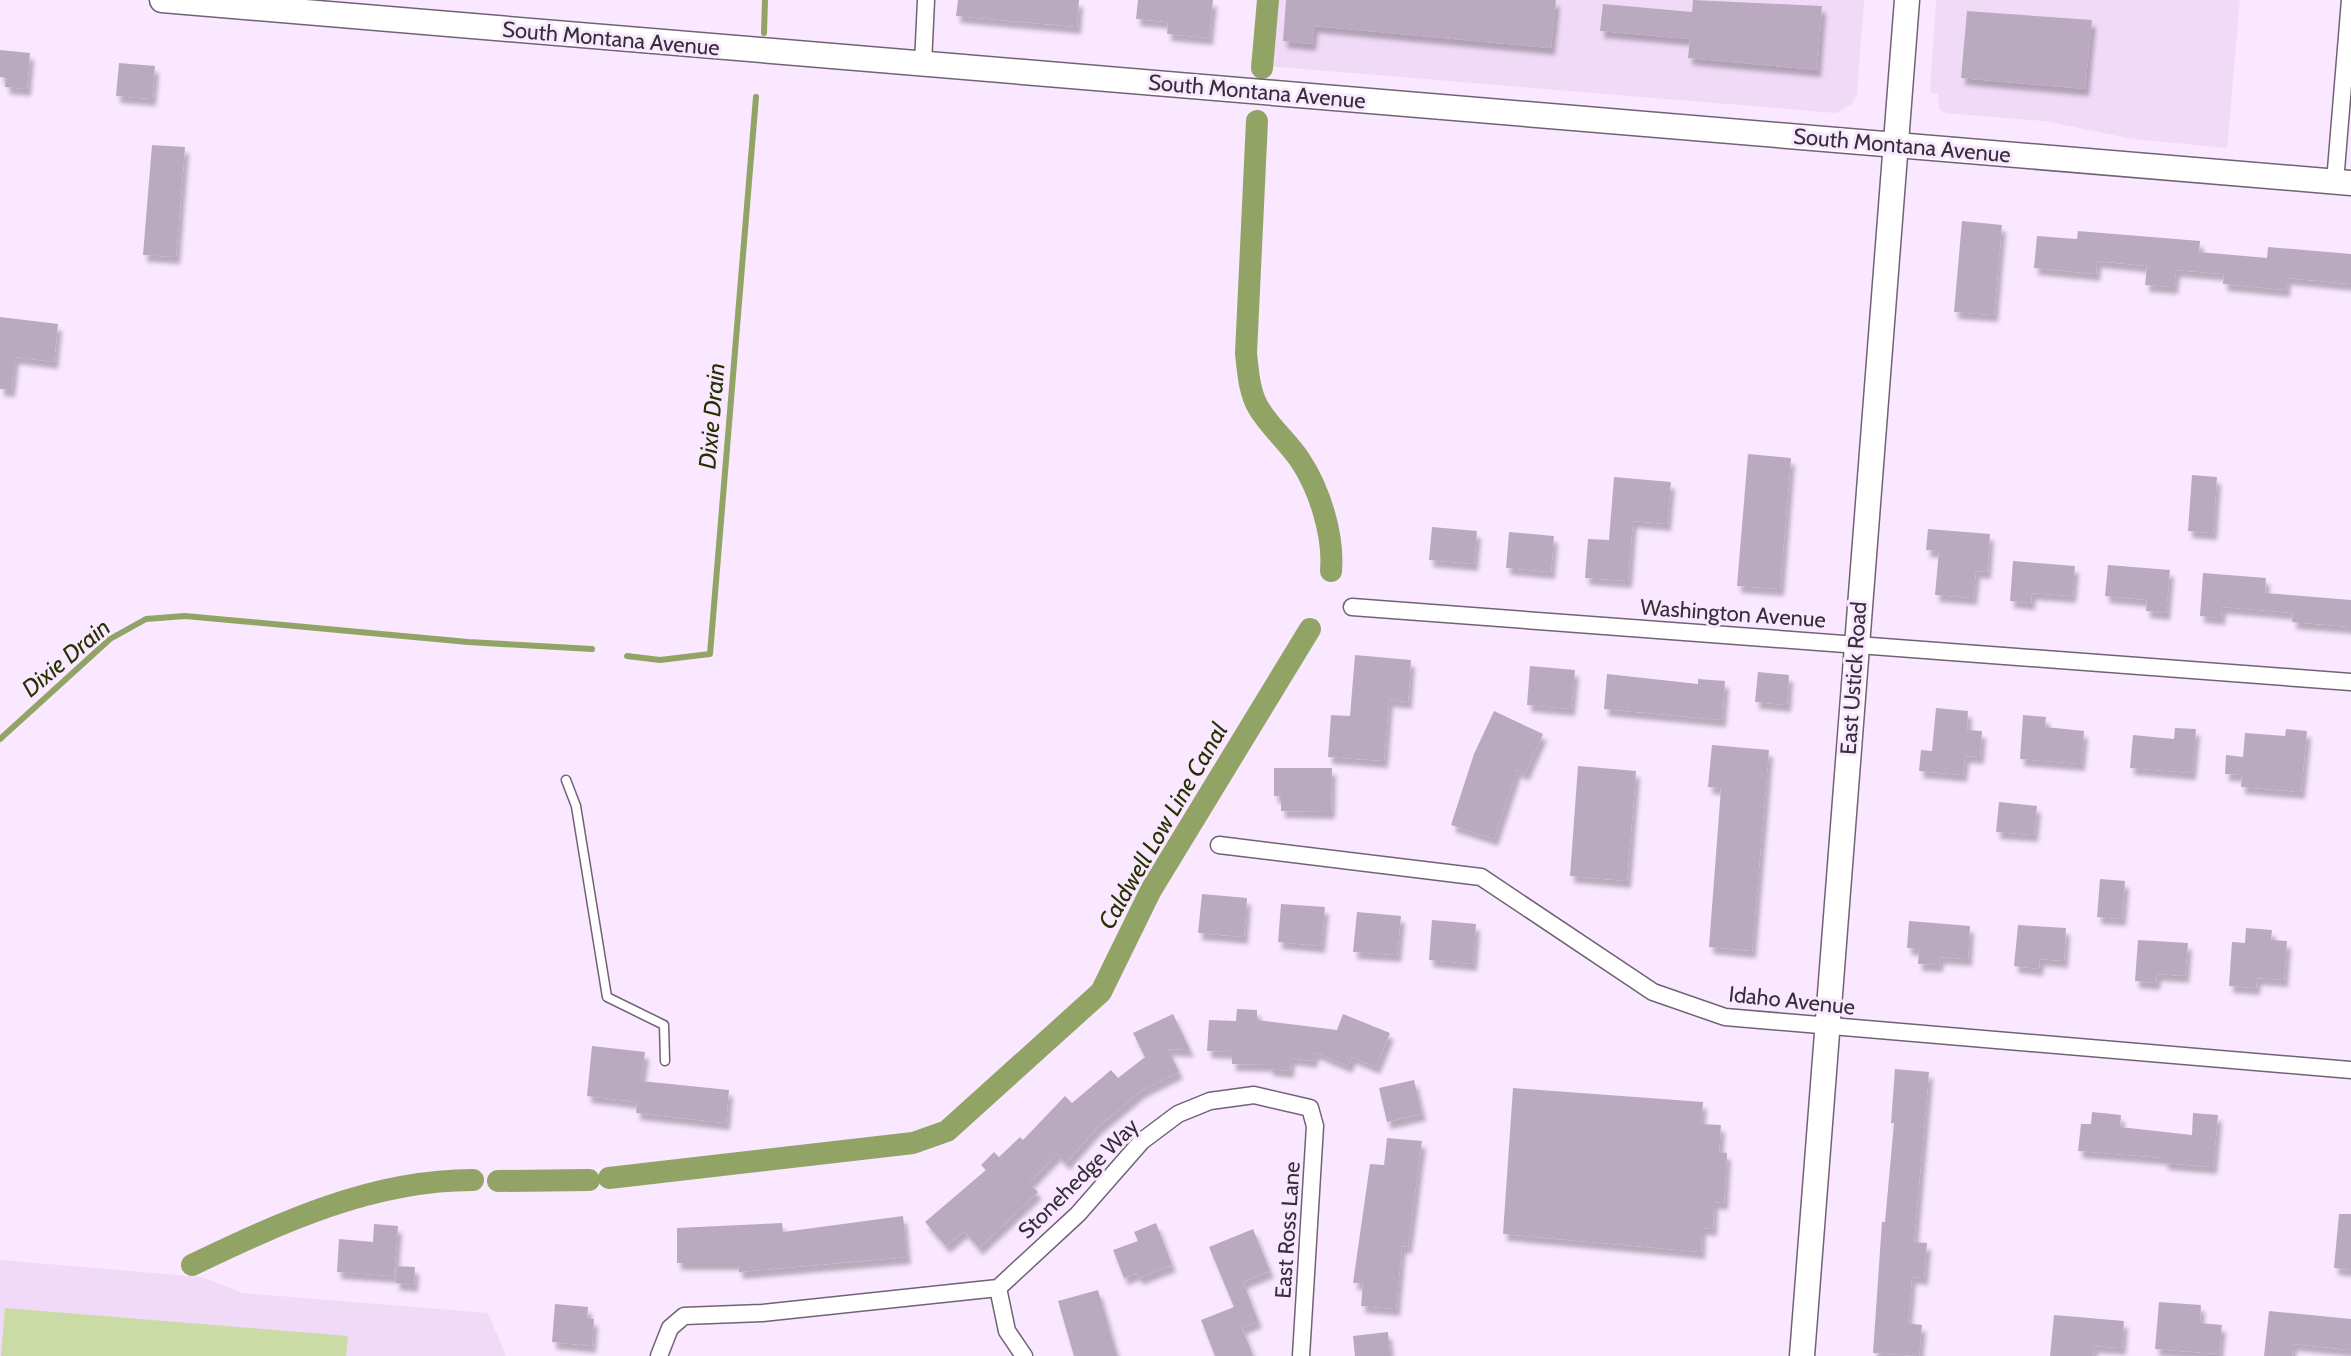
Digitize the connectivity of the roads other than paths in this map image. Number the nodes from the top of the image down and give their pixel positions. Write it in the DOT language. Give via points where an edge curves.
graph roads {
  1 [pos="162,0"];
  2 [pos="926,0"];
  3 [pos="1907,0"];
  4 [pos="2350,0"];
  5 [pos="201,2"];
  6 [pos="2350,23"];
  7 [pos="923,64"];
  8 [pos="1896,145"];
  9 [pos="2343,182"];
  10 [pos="1352,607"];
  11 [pos="1856,644"];
  12 [pos="2351,682"];
  13 [pos="566,780"];
  14 [pos="1219,845"];
  15 [pos="1827,1027"];
  16 [pos="665,1061"];
  17 [pos="2351,1070"];
  18 [pos="1310,1108"];
  19 [pos="998,1288"];
  20 [pos="659,1354"];
  21 [pos="1024,1356"];
  22 [pos="1301,1356"];
  23 [pos="1802,1356"];
  1 -- 5 [label="street, South Montana Avenue"];
  2 -- 7 [label="street"];
  3 -- 8 [label="street, East Ustick Road"];
  4 -- 6 [label="street"];
  5 -- 7 [label="street, South Montana Avenue"];
  6 -- 9 [label="street"];
  7 -- 8 [label="street, South Montana Avenue"];
  8 -- 9 [label="street, South Montana Avenue"];
  8 -- 11 [label="street, East Ustick Road"];
  10 -- 11 [label="street, Washington Avenue"];
  11 -- 12 [label="street, Washington Avenue"];
  11 -- 15 [label="street, East Ustick Road"];
  13 -- 16 [label="lane" via="576,806 607,997 664,1025"];
  14 -- 15 [label="street, Idaho Avenue" via="1481,877 1653,992 1725,1017"];
  15 -- 17 [label="street, Idaho Avenue"];
  15 -- 23 [label="street, East Ustick Road"];
  18 -- 19 [label="street, Stonehedge Way" via="1254,1095 1210,1101 1178,1114 1142,1141 1078,1214"];
  18 -- 22 [label="street, East Ross Lane" via="1315,1126"];
  19 -- 20 [label="street" via="684,1316 670,1328"];
  19 -- 21 [label="street" via="1007,1331"];
}
